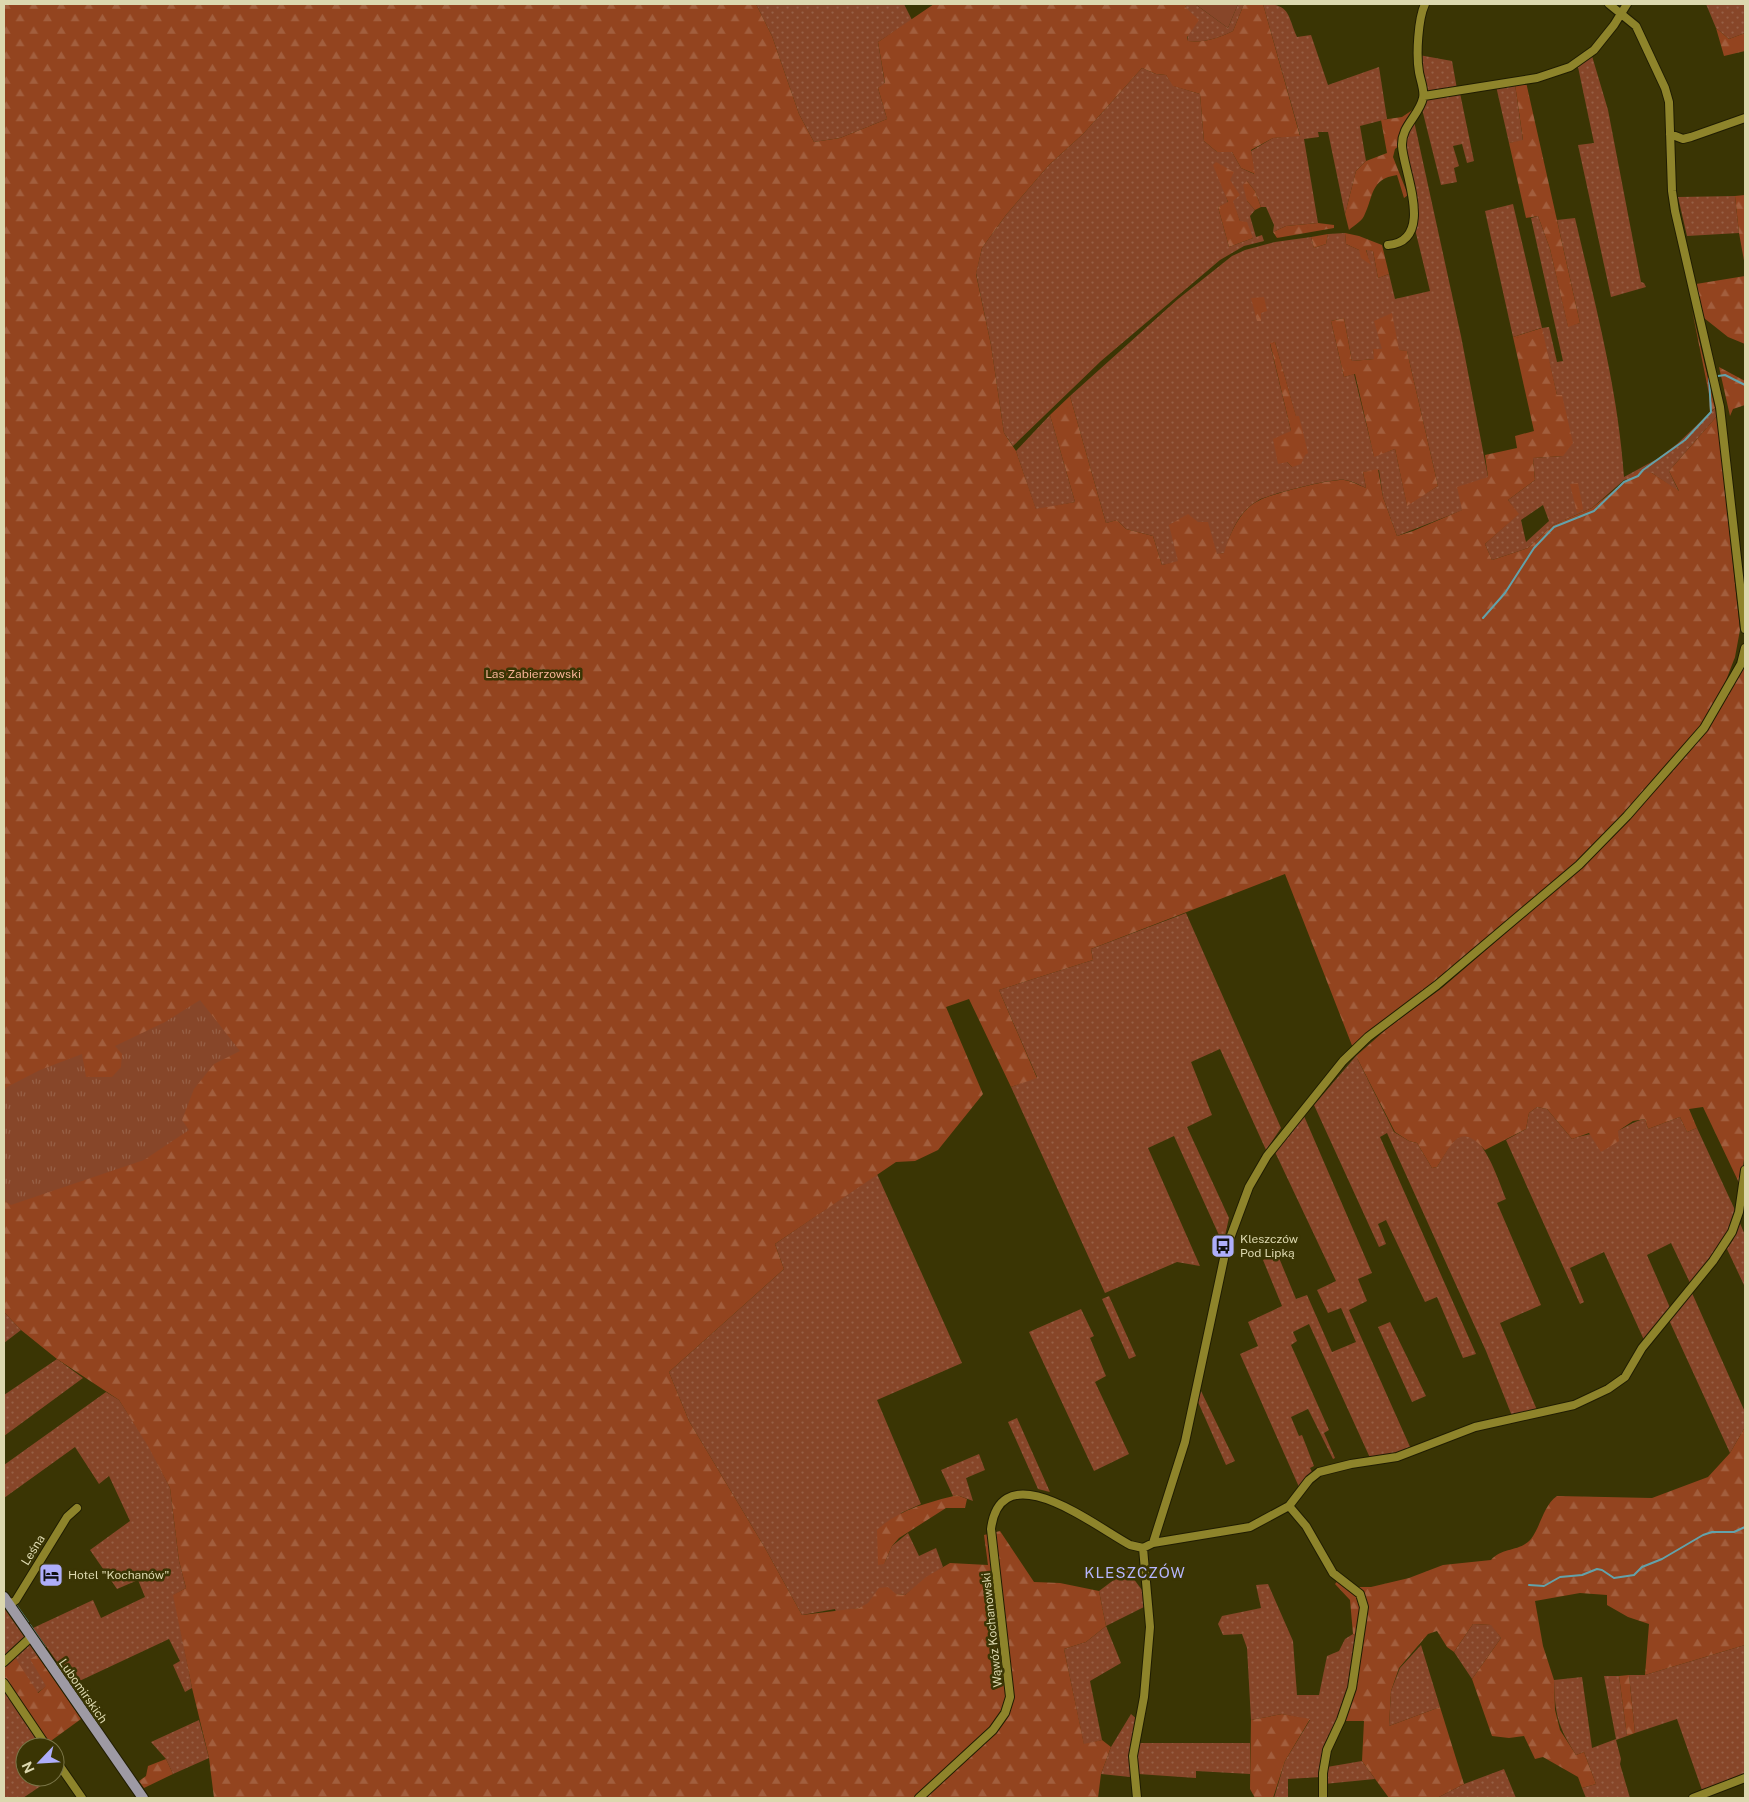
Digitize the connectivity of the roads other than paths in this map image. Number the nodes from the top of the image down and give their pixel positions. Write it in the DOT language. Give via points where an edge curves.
graph roads {
  1 [pos="1425,4"];
  2 [pos="1609,4"];
  3 [pos="1627,4"];
  4 [pos="1621,13"];
  5 [pos="1424,96"];
  6 [pos="1745,118"];
  7 [pos="1670,134"];
  8 [pos="1388,245"];
  9 [pos="1745,629"];
  10 [pos="1745,648"];
  11 [pos="1745,1170"];
  12 [pos="1289,1506"];
  13 [pos="77,1508"];
  14 [pos="1153,1543"];
  15 [pos="1143,1548"];
  16 [pos="7,1601"];
  17 [pos="31,1637"];
  18 [pos="4,1662"];
  19 [pos="4,1683"];
  20 [pos="40,1737"];
  21 [pos="65,1773"];
  22 [pos="1745,1778"];
  23 [pos="82,1798"];
  24 [pos="143,1798"];
  25 [pos="919,1798"];
  26 [pos="1137,1798"];
  27 [pos="1323,1798"];
  28 [pos="1693,1798"];
  1 -- 5 [label="street" via="1418,58"];
  2 -- 4 [label="street"];
  3 -- 4 [label="street"];
  4 -- 5 [label="street" via="1594,50 1559,72"];
  4 -- 7 [label="street" via="1636,26 1665,88"];
  5 -- 8 [label="street" via="1407,125 1401,145 1413,192 1412,224 1404,239"];
  6 -- 7 [label="street" via="1683,139"];
  7 -- 9 [label="street" via="1675,211 1720,407"];
  10 -- 14 [label="street" via="1741,664 1704,728 1627,816 1579,865 1438,985 1368,1037 1343,1061 1267,1156 1249,1187 1226,1249 1185,1442"];
  11 -- 12 [label="street" via="1739,1212 1732,1232 1714,1261 1642,1348 1625,1377 1574,1405 1475,1427 1397,1457 1319,1472"];
  12 -- 14 [label="street" via="1250,1526"];
  12 -- 27 [label="street" via="1306,1526 1334,1573 1360,1594 1364,1607 1352,1688 1327,1750"];
  13 -- 16 [label="street, Leśna" via="67,1517 16,1600"];
  14 -- 15 [label="street"];
  15 -- 25 [label="street, Wąwóz Kochanowski" via="1130,1545 1036,1494 1017,1494 1006,1499 993,1513 991,1529 1010,1697 1005,1712 992,1730"];
  15 -- 26 [label="street" via="1150,1627 1145,1692 1133,1756"];
  16 -- 17 [label="main road, Lubomirskich"];
  17 -- 18 [label="street"];
  17 -- 24 [label="main road, Lubomirskich"];
  19 -- 20 [label="street"];
  21 -- 23 [label="street"];
  22 -- 28 [label="street"];
}
